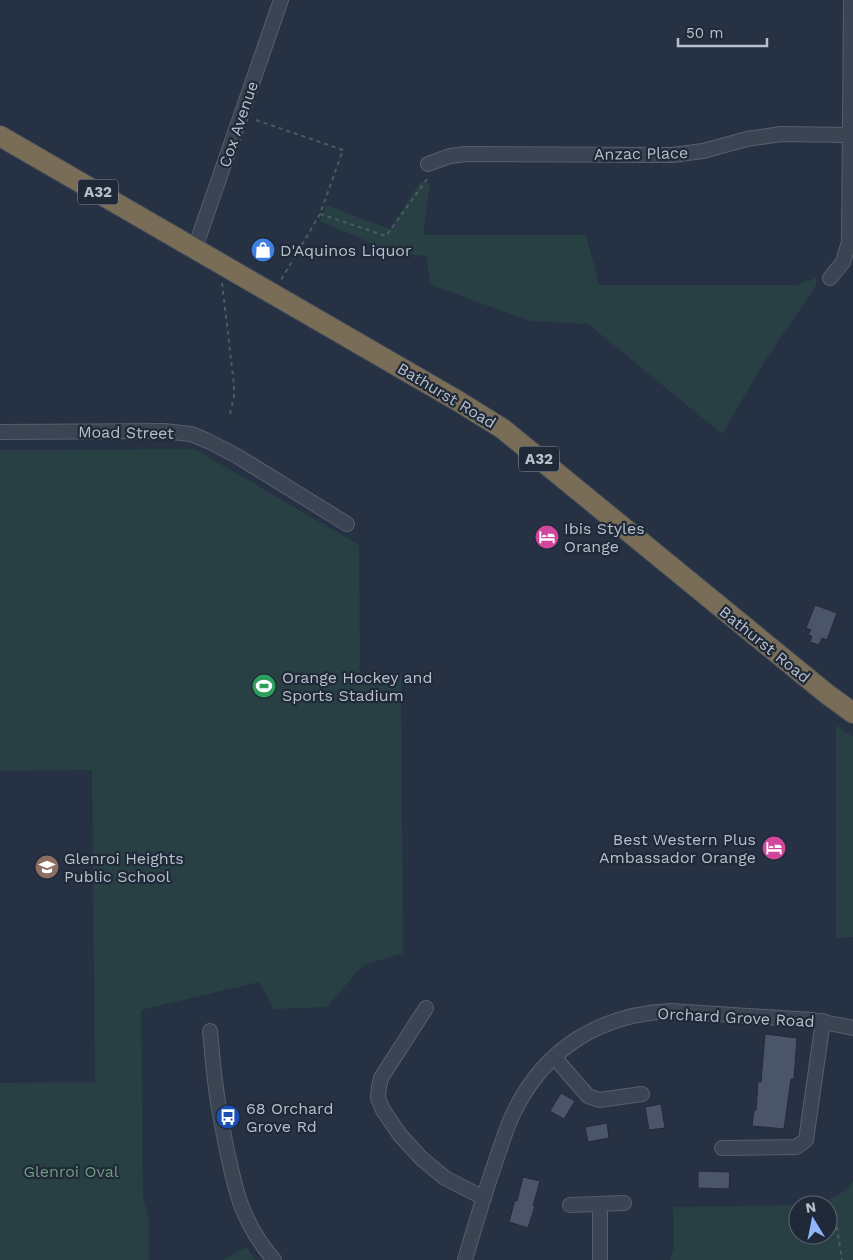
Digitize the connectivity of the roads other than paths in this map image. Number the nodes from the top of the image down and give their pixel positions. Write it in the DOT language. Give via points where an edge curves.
graph roads {
  1 [pos="281,0"];
  2 [pos="851,0"];
  3 [pos="851,135"];
  4 [pos="0,136"];
  5 [pos="428,164"];
  6 [pos="195,248"];
  7 [pos="830,278"];
  8 [pos="0,432"];
  9 [pos="347,524"];
  10 [pos="853,713"];
  11 [pos="426,1008"];
  12 [pos="823,1021"];
  13 [pos="853,1028"];
  14 [pos="210,1031"];
  15 [pos="554,1057"];
  16 [pos="642,1094"];
  17 [pos="722,1148"];
  18 [pos="484,1198"];
  19 [pos="624,1203"];
  20 [pos="570,1205"];
  21 [pos="600,1205"];
  22 [pos="274,1260"];
  23 [pos="465,1260"];
  24 [pos="600,1260"];
  1 -- 6 [label="street, Cox Avenue"];
  2 -- 3 [label="street"];
  3 -- 5 [label="street, Anzac Place" via="781,134 672,155 467,154"];
  3 -- 7 [label="street" via="849,242 843,262"];
  4 -- 6 [label="highway, Bathurst Road / A32"];
  6 -- 10 [label="highway, Bathurst Road / A32" via="503,429"];
  8 -- 9 [label="street, Moad Street" via="164,431 191,434 237,456"];
  11 -- 18 [label="street" via="381,1078 378,1098 400,1135 422,1159 445,1178"];
  12 -- 13 [label="street, Orchard Grove Road"];
  12 -- 15 [label="street, Orchard Grove Road" via="652,1012 610,1022"];
  12 -- 17 [label="street" via="806,1140 796,1147"];
  14 -- 22 [label="street" via="216,1088 234,1185 249,1224"];
  15 -- 16 [label="street" via="588,1096 600,1100"];
  15 -- 18 [label="street, Orchard Grove Road" via="524,1093 514,1113"];
  18 -- 23 [label="street, Orchard Grove Road"];
  19 -- 21 [label="street"];
  20 -- 21 [label="street"];
  21 -- 24 [label="street"];
}
